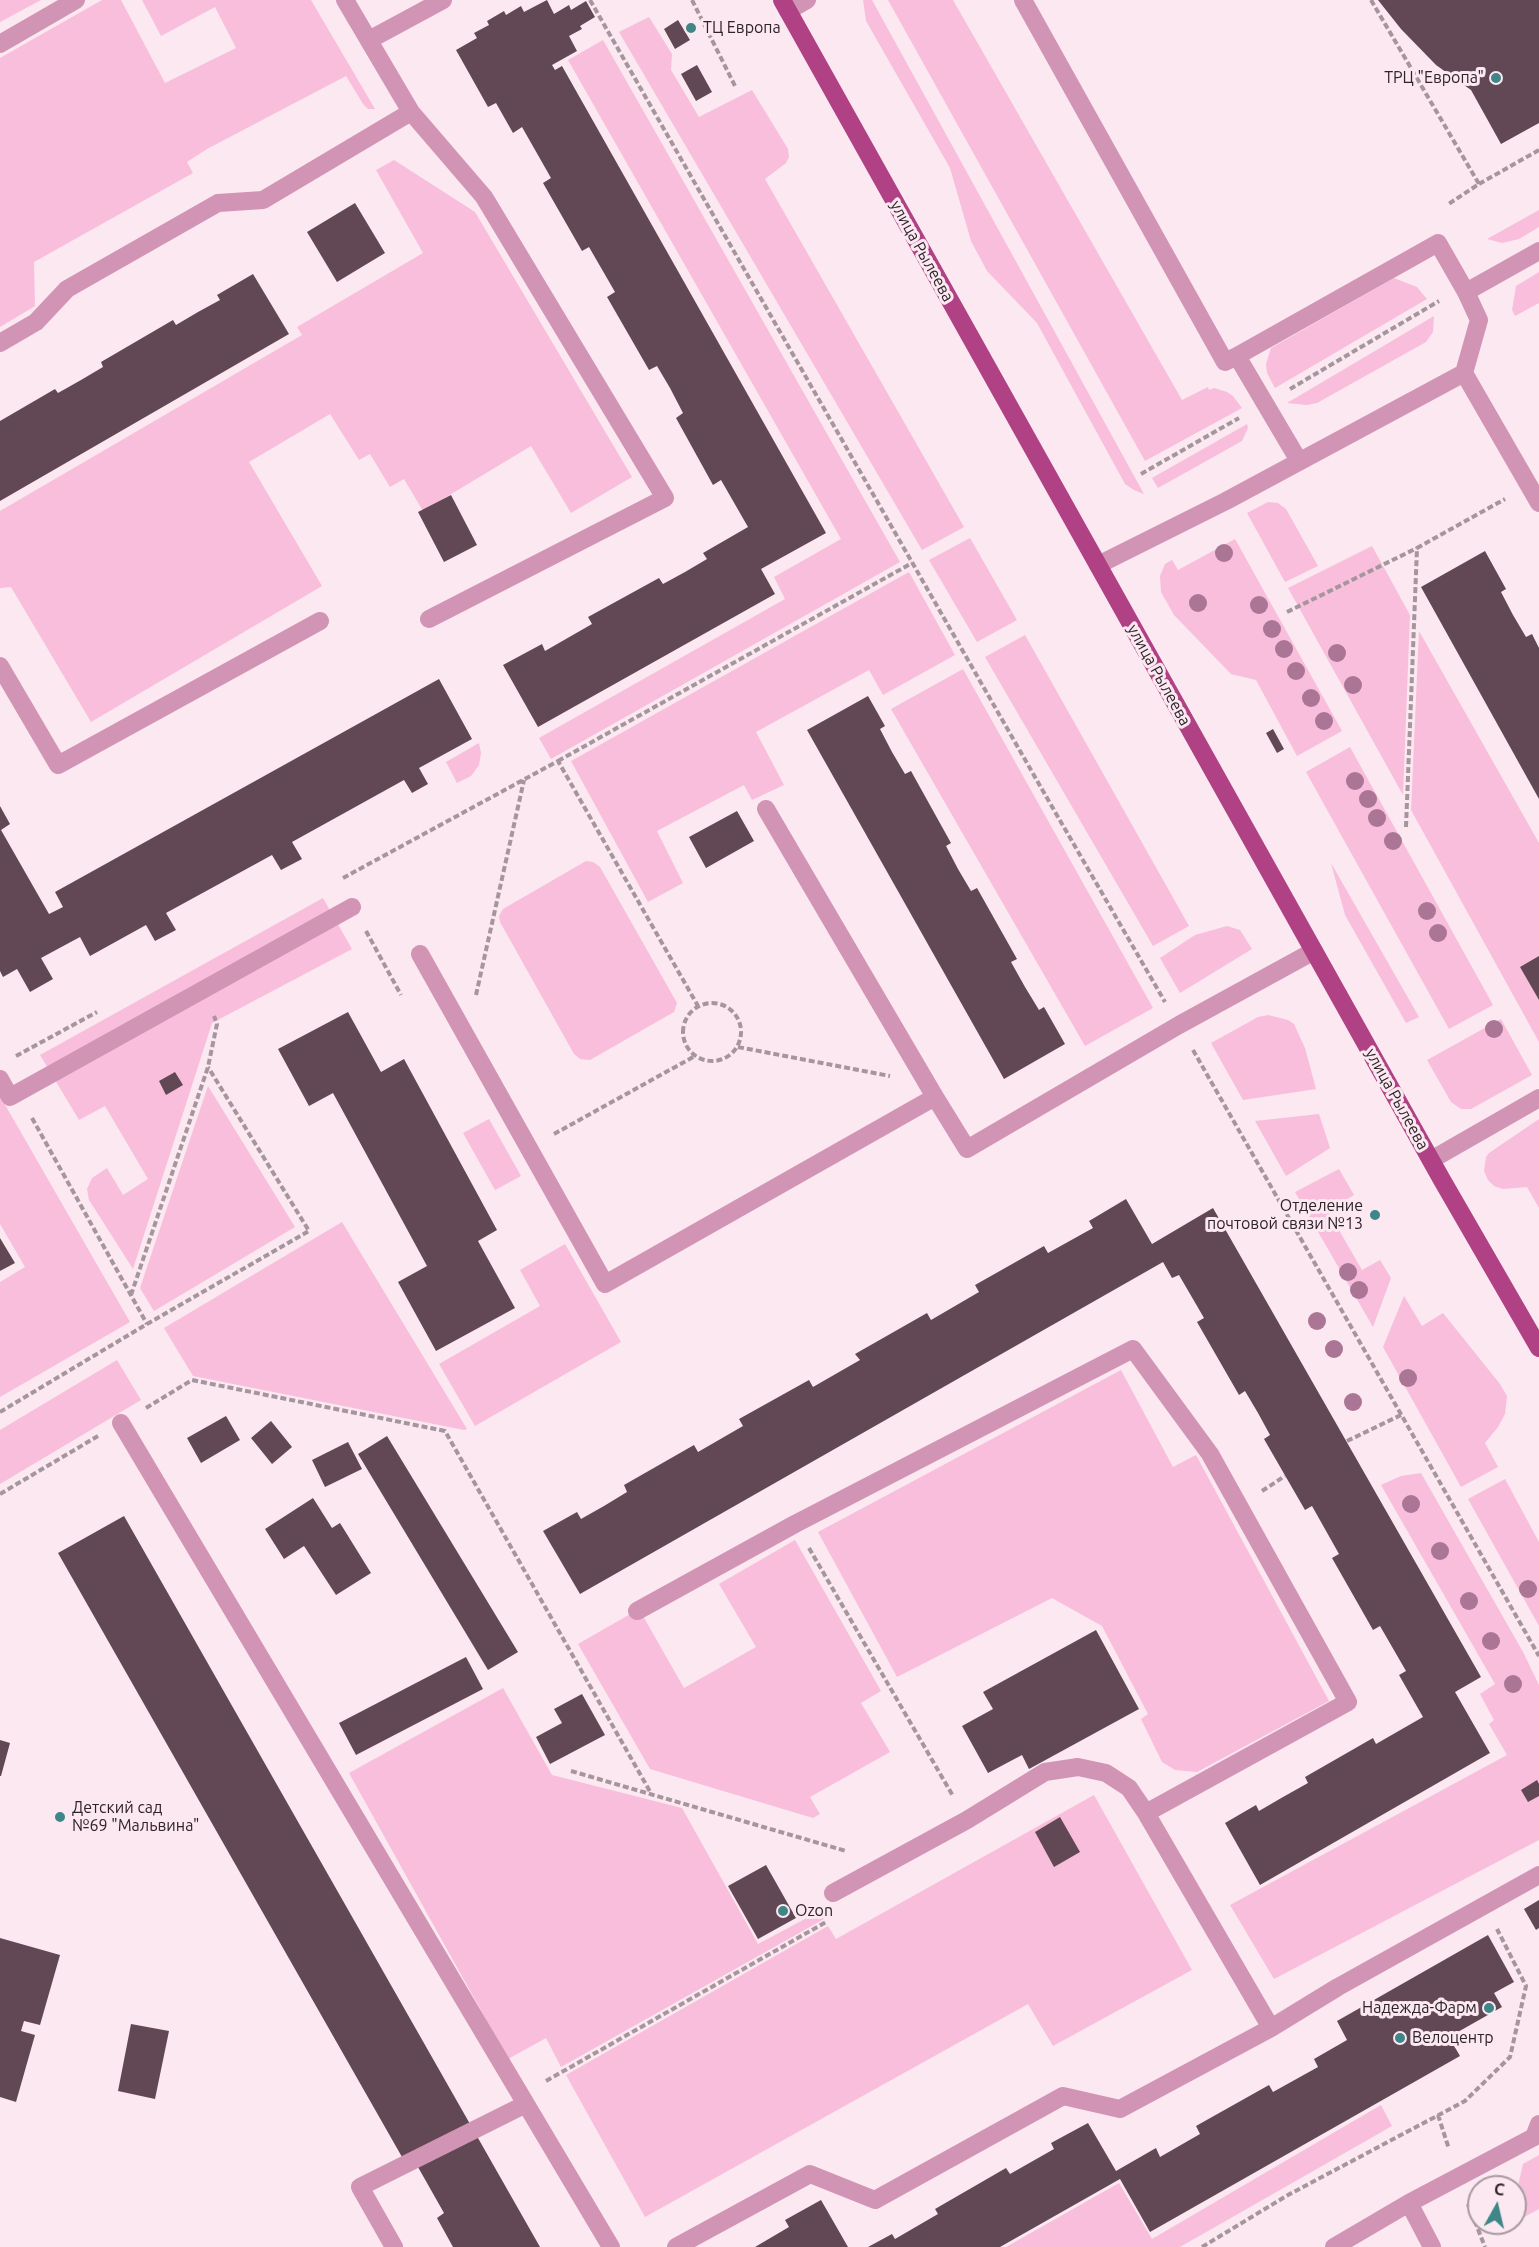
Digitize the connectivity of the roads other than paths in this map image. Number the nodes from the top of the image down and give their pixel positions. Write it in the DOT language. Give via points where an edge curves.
graph roads {
  1 [pos="76,0"];
  2 [pos="345,0"];
  3 [pos="443,0"];
  4 [pos="807,0"];
  5 [pos="1023,0"];
  6 [pos="785,6"];
  7 [pos="369,40"];
  8 [pos="0,45"];
  9 [pos="411,112"];
  10 [pos="1539,251"];
  11 [pos="1464,290"];
  12 [pos="0,343"];
  13 [pos="1237,356"];
  14 [pos="1464,374"];
  15 [pos="1299,462"];
  16 [pos="1539,503"];
  17 [pos="1098,565"];
  18 [pos="429,620"];
  19 [pos="320,621"];
  20 [pos="0,666"];
  21 [pos="766,809"];
  22 [pos="352,907"];
  23 [pos="1314,951"];
  24 [pos="420,954"];
  25 [pos="0,1079"];
  26 [pos="930,1090"];
  27 [pos="1539,1098"];
  28 [pos="1431,1160"];
  29 [pos="1539,1348"];
  30 [pos="121,1423"];
  31 [pos="637,1611"];
  32 [pos="1146,1813"];
  33 [pos="1539,1875"];
  34 [pos="833,1893"];
  35 [pos="1271,2028"];
  36 [pos="524,2099"];
  37 [pos="1539,2124"];
  38 [pos="1409,2203"];
  39 [pos="394,2247"];
  40 [pos="611,2247"];
  41 [pos="676,2247"];
  42 [pos="1334,2247"];
  43 [pos="1432,2247"];
  1 -- 8 [label="lane"];
  2 -- 7 [label="lane"];
  3 -- 7 [label="lane"];
  4 -- 6 [label="lane"];
  5 -- 13 [label="lane" via="1225,362"];
  6 -- 17 [label="main road, улица Рылеева"];
  7 -- 9 [label="lane"];
  9 -- 12 [label="lane" via="262,200 219,203 208,209 67,289 36,322"];
  9 -- 18 [label="lane" via="484,197 665,498"];
  10 -- 11 [label="lane"];
  11 -- 13 [label="lane" via="1438,243"];
  11 -- 14 [label="lane" via="1479,320"];
  13 -- 15 [label="lane"];
  14 -- 15 [label="lane"];
  14 -- 16 [label="lane"];
  15 -- 17 [label="lane"];
  17 -- 23 [label="main road, улица Рылеева"];
  19 -- 20 [label="lane" via="58,765"];
  21 -- 26 [label="lane"];
  22 -- 25 [label="lane" via="10,1096"];
  23 -- 26 [label="lane" via="966,1149"];
  23 -- 28 [label="main road, улица Рылеева"];
  24 -- 26 [label="lane" via="605,1284"];
  27 -- 28 [label="lane"];
  28 -- 29 [label="main road, улица Рылеева"];
  30 -- 36 [label="lane"];
  31 -- 32 [label="lane" via="795,1524 1133,1349 1210,1454 1347,1702"];
  32 -- 34 [label="lane" via="1129,1788 1106,1773 1078,1767 1045,1772 967,1820"];
  32 -- 35 [label="lane"];
  33 -- 35 [label="lane"];
  35 -- 41 [label="lane" via="1120,2109 1063,2096 875,2200 810,2174"];
  36 -- 39 [label="lane" via="360,2187"];
  36 -- 40 [label="lane"];
  37 -- 38 [label="lane" via="1534,2137"];
  38 -- 42 [label="lane"];
  38 -- 43 [label="lane"];
}
